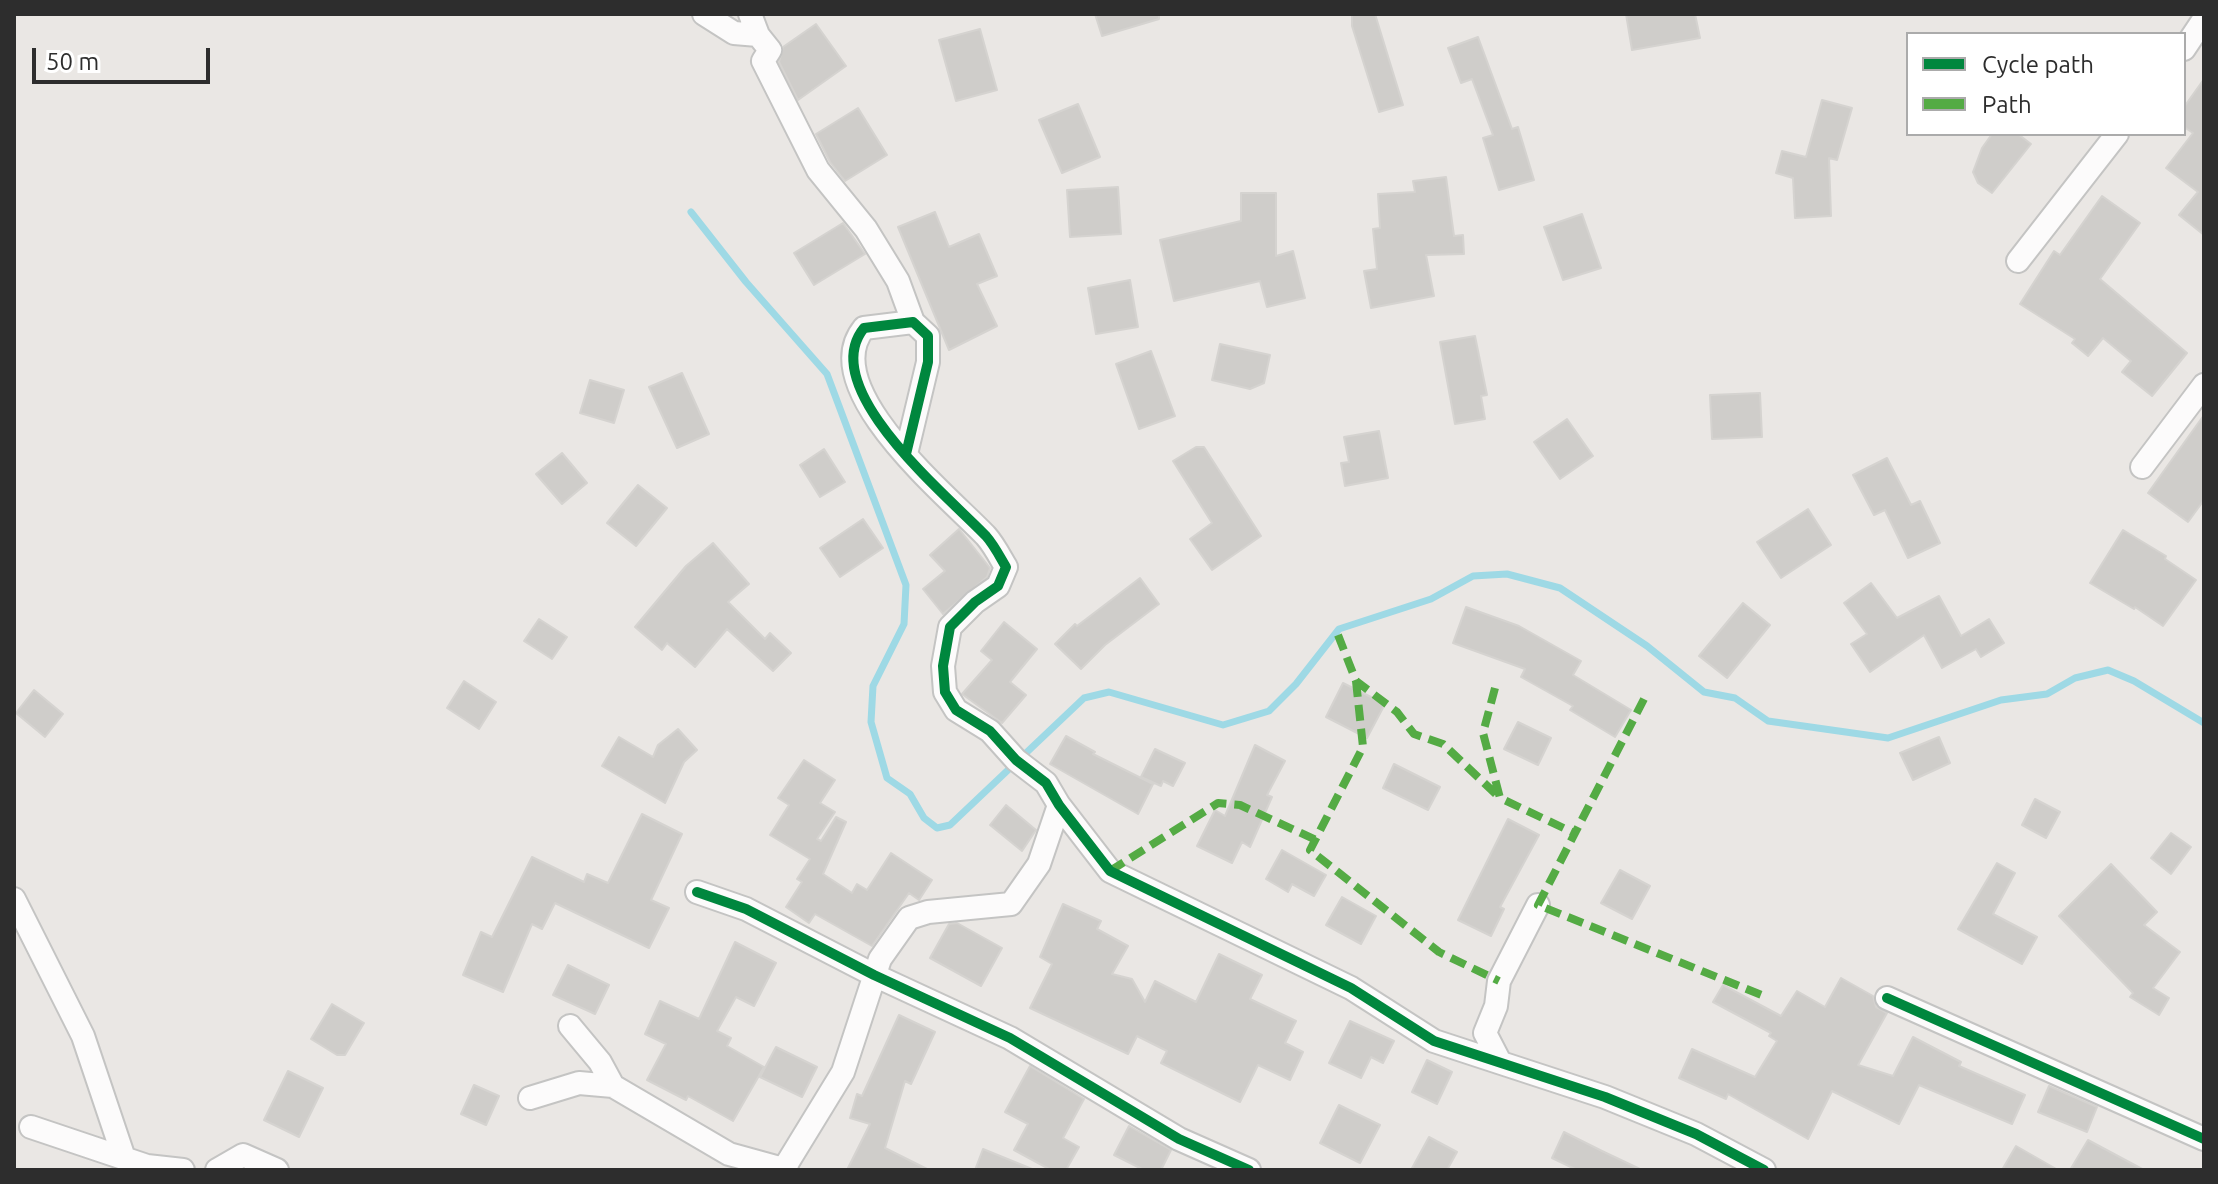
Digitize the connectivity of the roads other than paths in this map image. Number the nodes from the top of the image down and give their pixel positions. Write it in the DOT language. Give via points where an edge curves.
graph roads {
  1 [pos="704,14"];
  2 [pos="754,24"];
  3 [pos="2202,28"];
  4 [pos="2186,47"];
  5 [pos="2115,136"];
  6 [pos="2018,261"];
  7 [pos="913,322"];
  8 [pos="2204,385"];
  9 [pos="906,454"];
  10 [pos="2142,467"];
  11 [pos="1059,805"];
  12 [pos="697,892"];
  13 [pos="14,899"];
  14 [pos="1538,905"];
  15 [pos="874,975"];
  16 [pos="1887,998"];
  17 [pos="570,1026"];
  18 [pos="1500,1062"];
  19 [pos="613,1086"];
  20 [pos="530,1098"];
  21 [pos="31,1127"];
  22 [pos="2204,1139"];
  23 [pos="123,1155"];
  24 [pos="183,1170"];
  25 [pos="217,1170"];
  26 [pos="277,1170"];
  27 [pos="785,1170"];
  28 [pos="1249,1170"];
  29 [pos="1764,1170"];
  1 -- 2 [label="street" via="734,33"];
  2 -- 7 [label="street" via="770,50 763,61 767,74 781,91 818,170 866,229 898,281"];
  3 -- 4 [label="street"];
  5 -- 6 [label="street"];
  7 -- 9 [label="street" via="928,336 928,362"];
  7 -- 9 [label="street" via="864,328 854,341 852,356 877,421"];
  8 -- 10 [label="street"];
  9 -- 11 [label="street" via="988,537 1006,567 998,586 950,627 945,692 956,710 990,731 1046,783"];
  11 -- 15 [label="street" via="1039,864 1011,904 909,918"];
  11 -- 18 [label="street" via="1110,871 1351,988 1434,1041"];
  12 -- 15 [label="street" via="746,909"];
  13 -- 23 [label="street" via="83,1036"];
  14 -- 18 [label="street" via="1499,981 1485,1033"];
  15 -- 27 [label="street" via="843,1072"];
  15 -- 28 [label="street" via="1010,1038 1179,1139"];
  16 -- 22 [label="street"];
  17 -- 19 [label="street"];
  18 -- 29 [label="street" via="1605,1097"];
  19 -- 20 [label="street" via="579,1083"];
  19 -- 27 [label="street" via="729,1154"];
  21 -- 23 [label="street"];
  23 -- 24 [label="street" via="147,1166"];
  25 -- 26 [label="street" via="243,1155"];
}
